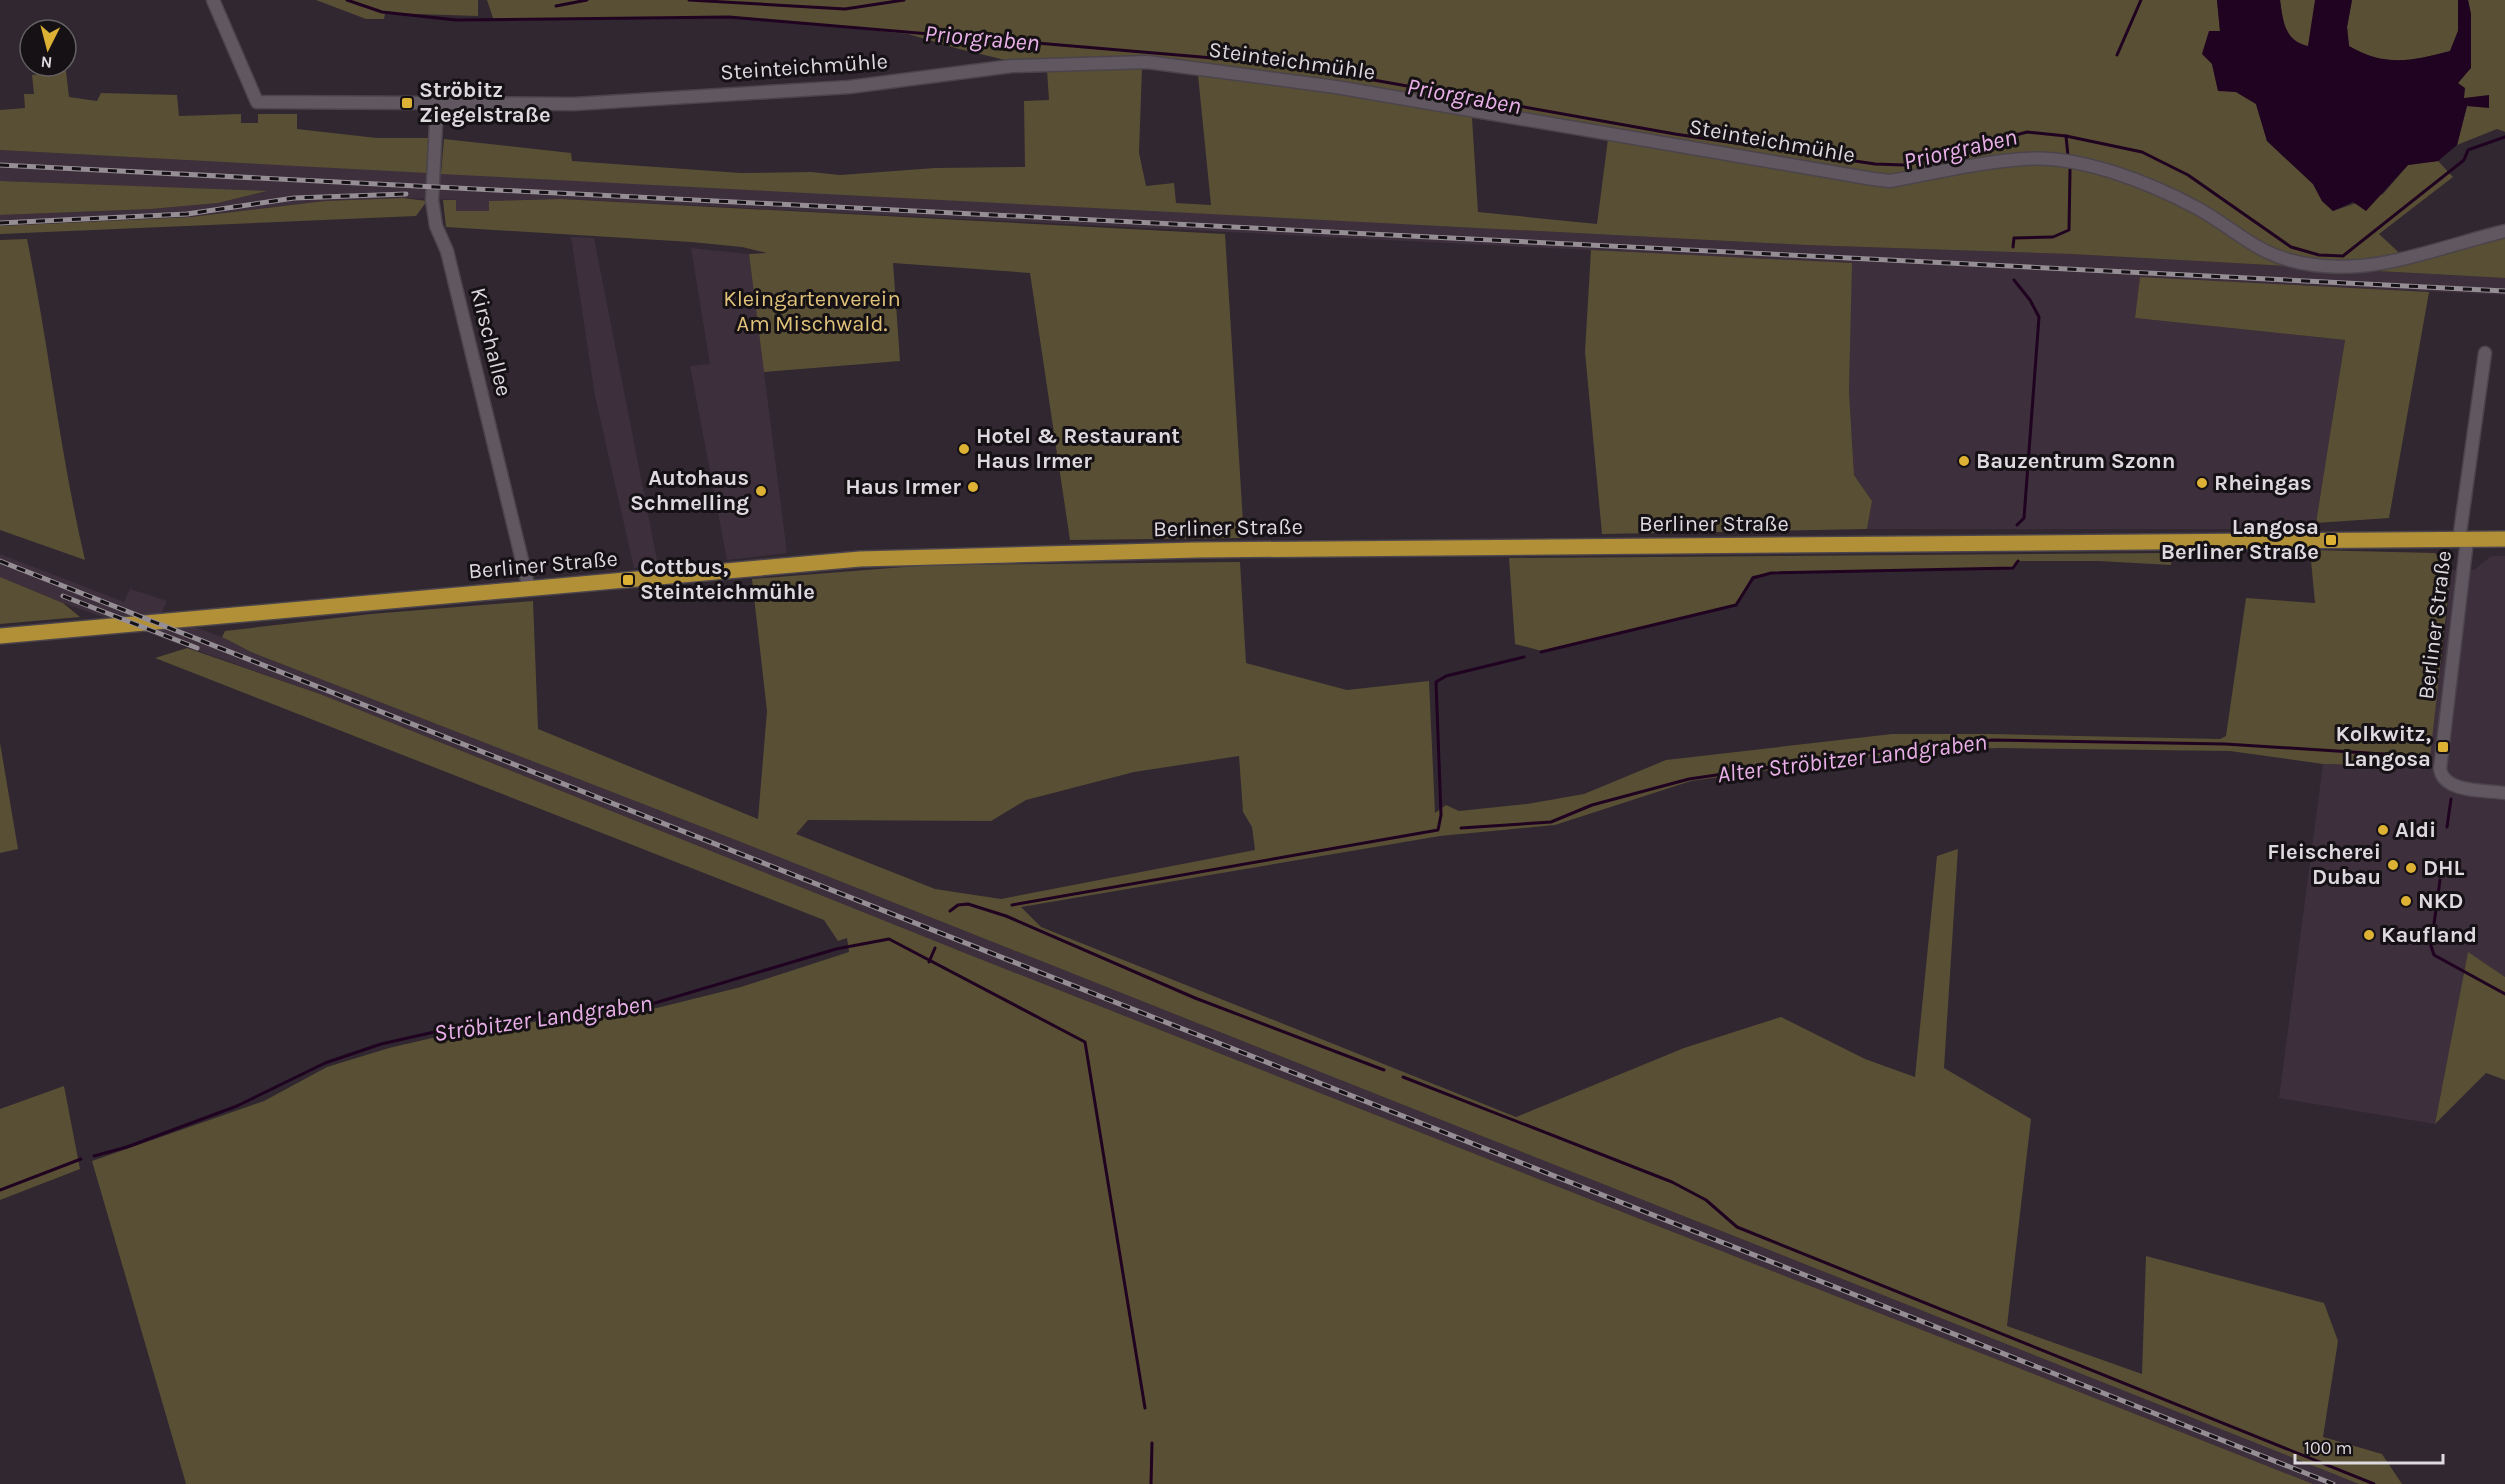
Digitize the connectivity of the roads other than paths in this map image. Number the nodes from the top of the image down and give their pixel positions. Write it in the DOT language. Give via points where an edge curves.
graph roads {
  1 [pos="213,0"];
  2 [pos="437,104"];
  3 [pos="2505,231"];
  4 [pos="2485,353"];
  5 [pos="2463,540"];
  6 [pos="2505,540"];
  7 [pos="529,589"];
  8 [pos="0,636"];
  9 [pos="2505,793"];
  1 -- 2 [label="street, Steinteichmühle" via="257,102"];
  2 -- 3 [label="street, Steinteichmühle" via="574,104 849,87 1012,66 1147,62 1336,87 1873,180 1890,181 2026,158 2075,163 2126,175 2198,208 2263,252 2312,265 2361,266 2416,256"];
  2 -- 7 [label="street, Kirschallee" via="432,200 436,226 447,251"];
  4 -- 5 [label="street, Berliner Straße"];
  5 -- 6 [label="main road, Berliner Straße"];
  5 -- 7 [label="main road, Berliner Straße" via="971,555 861,559"];
  5 -- 9 [label="street, Berliner Straße" via="2440,769 2448,783"];
  7 -- 8 [label="main road, Berliner Straße"];
}
